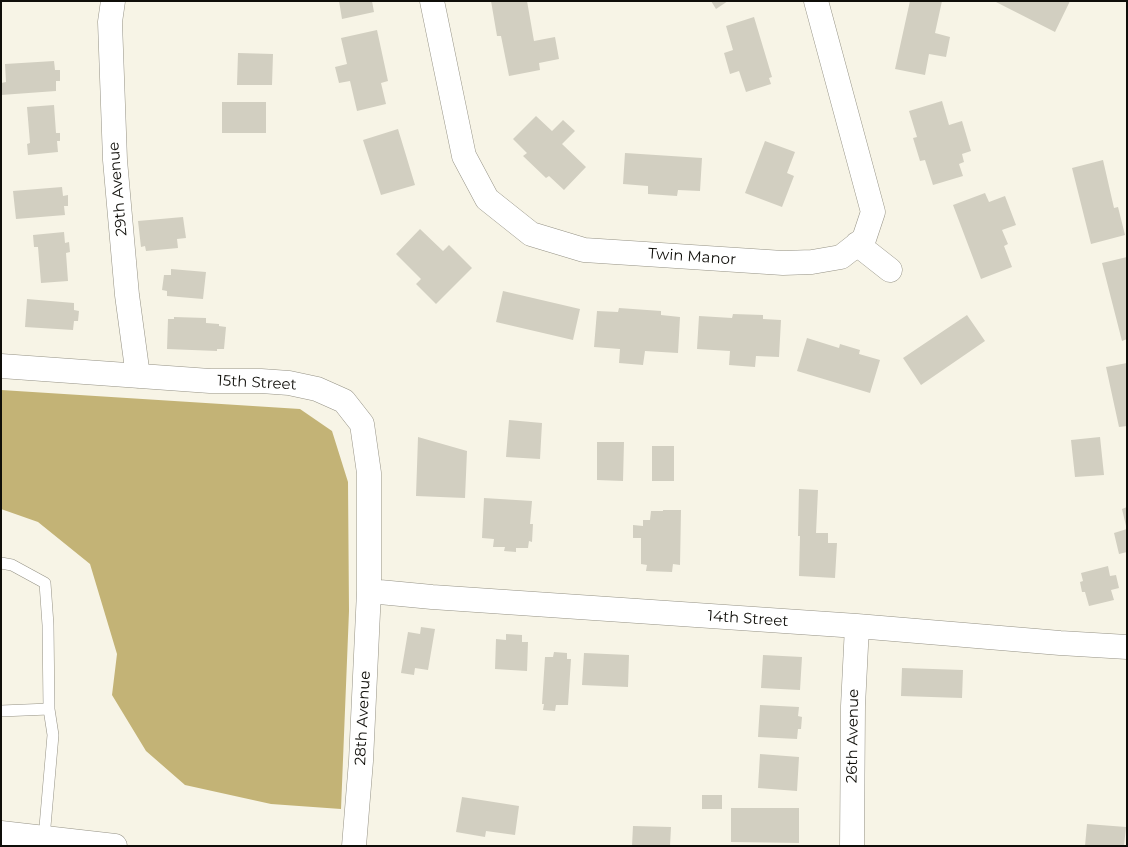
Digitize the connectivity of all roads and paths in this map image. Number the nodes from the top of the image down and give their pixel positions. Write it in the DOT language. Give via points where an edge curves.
graph roads {
  1 [pos="113,1"];
  2 [pos="432,1"];
  3 [pos="816,1"];
  4 [pos="857,244"];
  5 [pos="890,270"];
  6 [pos="1,366"];
  7 [pos="138,376"];
  8 [pos="1,563"];
  9 [pos="369,591"];
  10 [pos="857,626"];
  11 [pos="1127,647"];
  12 [pos="49,709"];
  13 [pos="1,711"];
  14 [pos="1,833"];
  15 [pos="44,838"];
  16 [pos="116,846"];
  17 [pos="354,846"];
  18 [pos="852,846"];
  1 -- 7 [label="street, 29th Avenue" via="110,22 115,160"];
  2 -- 4 [label="street, Twin Manor" via="464,156 487,199 531,234 584,250 783,263 841,257"];
  3 -- 4 [label="street, Twin Manor" via="873,212 864,239"];
  4 -- 5 [label="street"];
  6 -- 7 [label="street, 15th Street"];
  7 -- 9 [label="street, 15th Street" via="289,383 317,389 344,401 362,424 369,473"];
  8 -- 12 [label="lane" via="12,564 45,583"];
  9 -- 10 [label="street, 14th Street"];
  9 -- 17 [label="street, 28th Avenue"];
  10 -- 11 [label="street, 14th Street"];
  10 -- 18 [label="street, 26th Avenue"];
  12 -- 13 [label="lane"];
  12 -- 15 [label="lane" via="53,735"];
  14 -- 15 [label="street"];
  15 -- 16 [label="street"];
}
